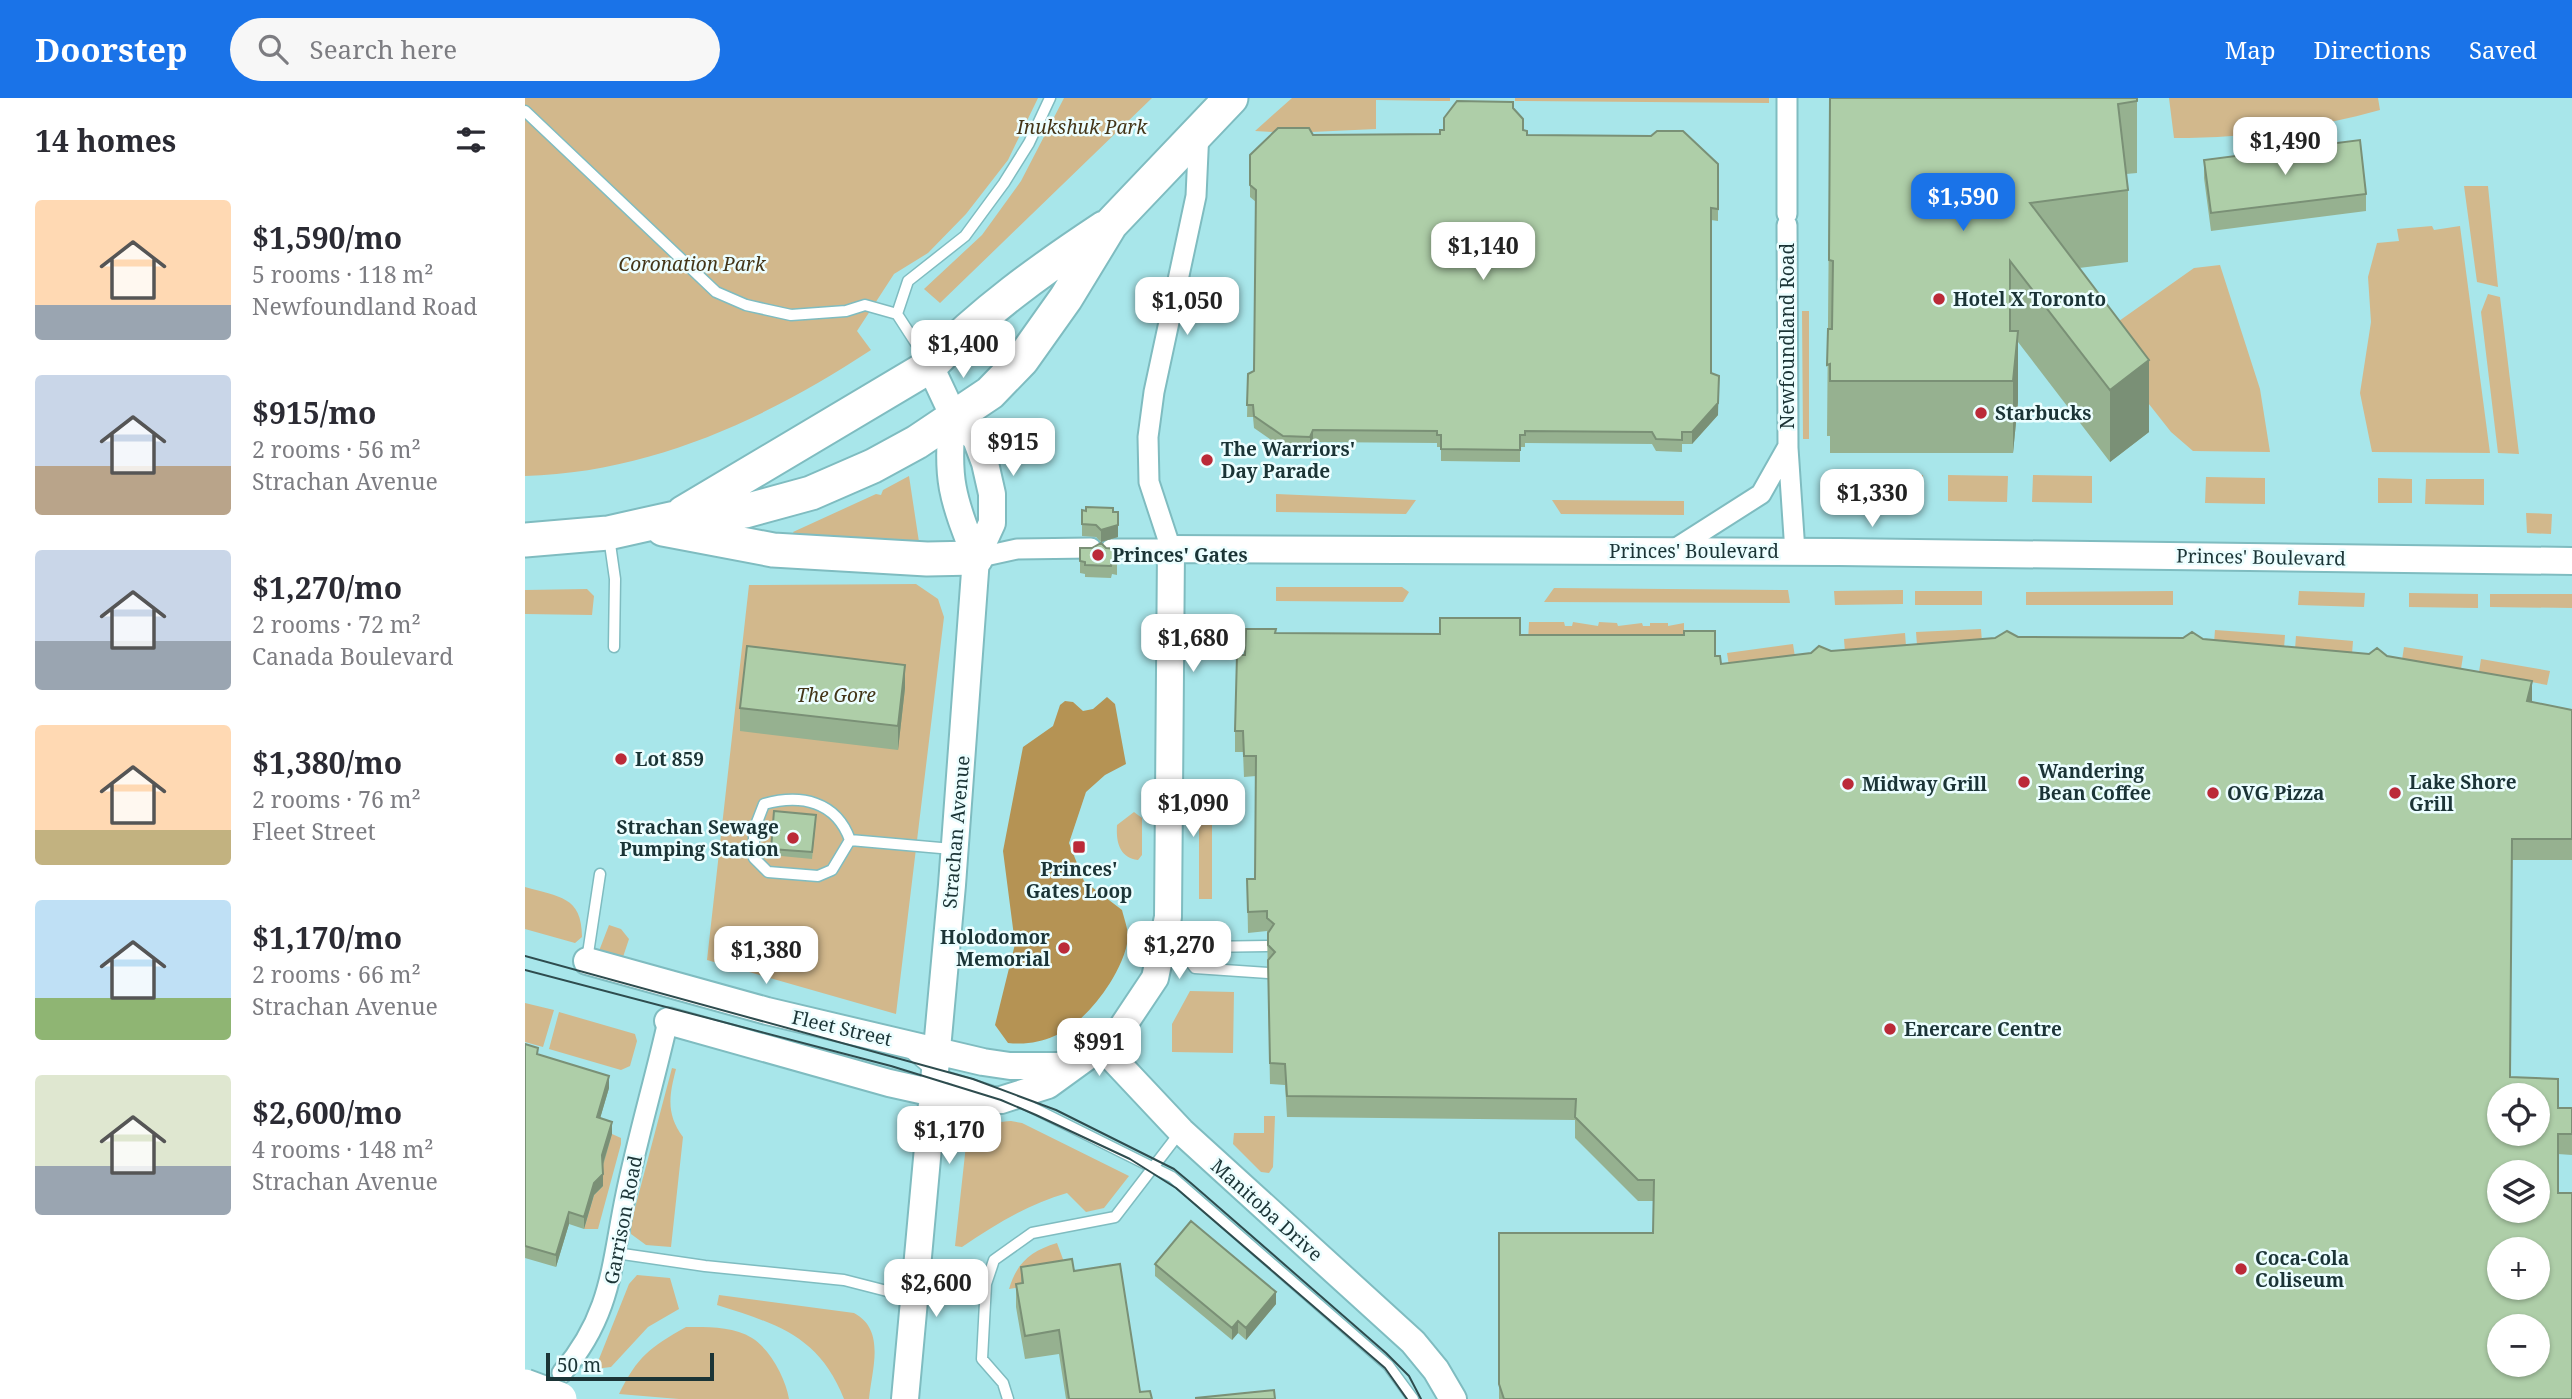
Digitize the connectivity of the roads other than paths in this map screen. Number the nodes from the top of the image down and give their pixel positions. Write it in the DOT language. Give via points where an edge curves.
graph roads {
  1 [pos="1050,98"];
  2 [pos="1231,98"];
  3 [pos="1787,98"];
  4 [pos="525,111"];
  5 [pos="1199,129"];
  6 [pos="1111,224"];
  7 [pos="897,314"];
  8 [pos="930,366"];
  9 [pos="953,415"];
  10 [pos="1788,447"];
  11 [pos="659,522"];
  12 [pos="608,533"];
  13 [pos="525,540"];
  14 [pos="1091,548"];
  15 [pos="1120,549"];
  16 [pos="1171,549"];
  17 [pos="1669,552"];
  18 [pos="1795,552"];
  19 [pos="976,558"];
  20 [pos="2572,561"];
  21 [pos="614,647"];
  22 [pos="850,840"];
  23 [pos="954,849"];
  24 [pos="600,874"];
  25 [pos="1267,946"];
  26 [pos="1174,955"];
  27 [pos="587,961"];
  28 [pos="1268,973"];
  29 [pos="668,1021"];
  30 [pos="1103,1048"];
  31 [pos="1072,1066"];
  32 [pos="934,1072"];
  33 [pos="1010,1098"];
  34 [pos="1181,1131"];
  35 [pos="1155,1166"];
  36 [pos="616,1252"];
  37 [pos="914,1292"];
  38 [pos="525,1377"];
  39 [pos="551,1384"];
  40 [pos="536,1399"];
  41 [pos="905,1399"];
  42 [pos="1008,1399"];
  43 [pos="1413,1399"];
  44 [pos="1453,1399"];
  1 -- 7 [label="lane" via="1004,183 965,236 908,281"];
  2 -- 5 [label="highway"];
  3 -- 10 [label="street, Newfoundland Road"];
  4 -- 7 [label="lane" via="716,292 745,305 791,315 865,305"];
  5 -- 6 [label="highway"];
  5 -- 16 [label="street" via="1196,196 1148,437 1149,482"];
  6 -- 8 [label="highway" via="1042,269"];
  6 -- 9 [label="highway" via="1022,360 990,393"];
  7 -- 8 [label="lane"];
  8 -- 9 [label="street, Strachan Avenue"];
  8 -- 11 [label="highway"];
  9 -- 11 [label="highway" via="917,442 811,493 745,511"];
  9 -- 19 [label="street, Strachan Avenue" via="950,479 955,506"];
  9 -- 19 [label="street, Strachan Avenue" via="976,439 992,494 992,523"];
  10 -- 17 [label="street, Newfoundland Road" via="1761,494"];
  10 -- 18 [label="street, Newfoundland Road"];
  11 -- 12 [label="highway"];
  11 -- 19 [label="highway" via="773,550"];
  12 -- 13 [label="highway"];
  12 -- 21 [label="lane" via="615,579"];
  14 -- 19 [label="street" via="1017,549"];
  15 -- 16 [label="street, Princes' Boulevard"];
  16 -- 17 [label="street, Princes' Boulevard"];
  16 -- 26 [label="street" via="1168,917"];
  17 -- 18 [label="street, Princes' Boulevard"];
  18 -- 20 [label="street, Princes' Boulevard"];
  19 -- 23 [label="street, Strachan Avenue"];
  22 -- 22 [label="lane" via="832,870 818,876 768,872 754,858 754,830 764,804 789,797 826,808 843,821"];
  22 -- 23 [label="lane"];
  23 -- 32 [label="street, Strachan Avenue"];
  24 -- 27 [label="lane"];
  25 -- 26 [label="lane" via="1202,947"];
  26 -- 28 [label="lane" via="1195,968"];
  26 -- 30 [label="street" via="1129,1021"];
  27 -- 32 [label="street, Fleet Street" via="895,1041"];
  29 -- 32 [label="street, Fleet Street"];
  29 -- 36 [label="street, Garrison Road"];
  30 -- 31 [label="street"];
  30 -- 34 [label="street, Manitoba Drive"];
  31 -- 32 [label="street"];
  31 -- 33 [label="street" via="1048,1085"];
  32 -- 33 [label="street" via="970,1101"];
  32 -- 37 [label="street, Strachan Avenue"];
  33 -- 35 [label="lane"];
  34 -- 35 [label="lane"];
  34 -- 44 [label="street, Manitoba Drive" via="1413,1342"];
  35 -- 42 [label="lane" via="1115,1217 1031,1233 994,1260 986,1284 982,1359 1003,1383"];
  35 -- 43 [label="lane" via="1204,1202 1388,1365"];
  36 -- 37 [label="lane"];
  36 -- 39 [label="street, Garrison Road" via="598,1317 578,1354"];
  37 -- 41 [label="street, Strachan Avenue"];
  38 -- 39 [label="lane"];
  39 -- 40 [label="lane, Garrison Road"];
}
